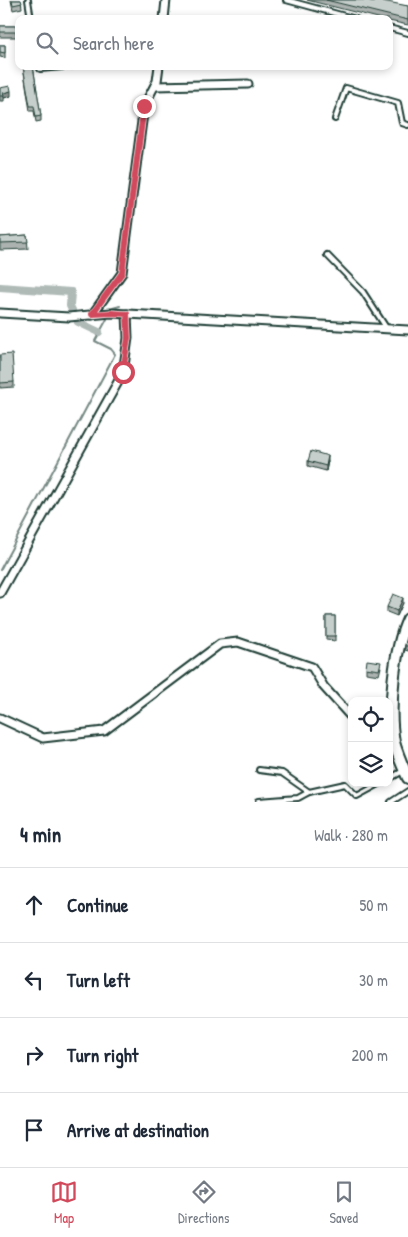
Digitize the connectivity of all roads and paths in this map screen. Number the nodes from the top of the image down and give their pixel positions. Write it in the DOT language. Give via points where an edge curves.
graph roads {
  1 [pos="28,0"];
  2 [pos="166,0"];
  3 [pos="286,0"];
  4 [pos="30,15"];
  5 [pos="164,15"];
  6 [pos="341,15"];
  7 [pos="393,29"];
  8 [pos="408,33"];
  9 [pos="158,70"];
  10 [pos="248,84"];
  11 [pos="155,86"];
  12 [pos="335,119"];
  13 [pos="408,125"];
  14 [pos="327,255"];
  15 [pos="0,313"];
  16 [pos="92,314"];
  17 [pos="127,314"];
  18 [pos="388,329"];
  19 [pos="408,330"];
  20 [pos="0,593"];
  21 [pos="408,619"];
  22 [pos="393,700"];
  23 [pos="348,714"];
  24 [pos="0,718"];
  25 [pos="393,744"];
  26 [pos="259,770"];
  27 [pos="406,774"];
  28 [pos="393,778"];
  29 [pos="348,787"];
  30 [pos="348,787"];
  31 [pos="374,787"];
  32 [pos="408,791"];
  33 [pos="309,792"];
  34 [pos="259,801"];
  35 [pos="391,802"];
  1 -- 4 [label="lane"];
  2 -- 5 [label="street"];
  3 -- 6 [label="lane"];
  7 -- 8 [label="lane"];
  9 -- 11 [label="street"];
  10 -- 11 [label="street"];
  11 -- 16 [label="street" via="144,106 122,273"];
  12 -- 13 [label="lane" via="346,88 398,103 402,123"];
  14 -- 18 [label="lane" via="363,292"];
  15 -- 16 [label="street" via="68,317"];
  16 -- 17 [label="street"];
  17 -- 18 [label="street"];
  17 -- 20 [label="street" via="128,338 123,372"];
  18 -- 19 [label="street"];
  21 -- 22 [label="street" via="396,663"];
  23 -- 24 [label="street" via="324,687 312,667 238,642 220,644 104,731 43,738"];
  25 -- 27 [label="street"];
  26 -- 33 [label="lane" via="282,772"];
  27 -- 28 [label="lane"];
  29 -- 31 [label="lane" via="357,796"];
  30 -- 33 [label="lane" via="345,784"];
  32 -- 35 [label="lane"];
  33 -- 34 [label="lane" via="298,798"];
}
